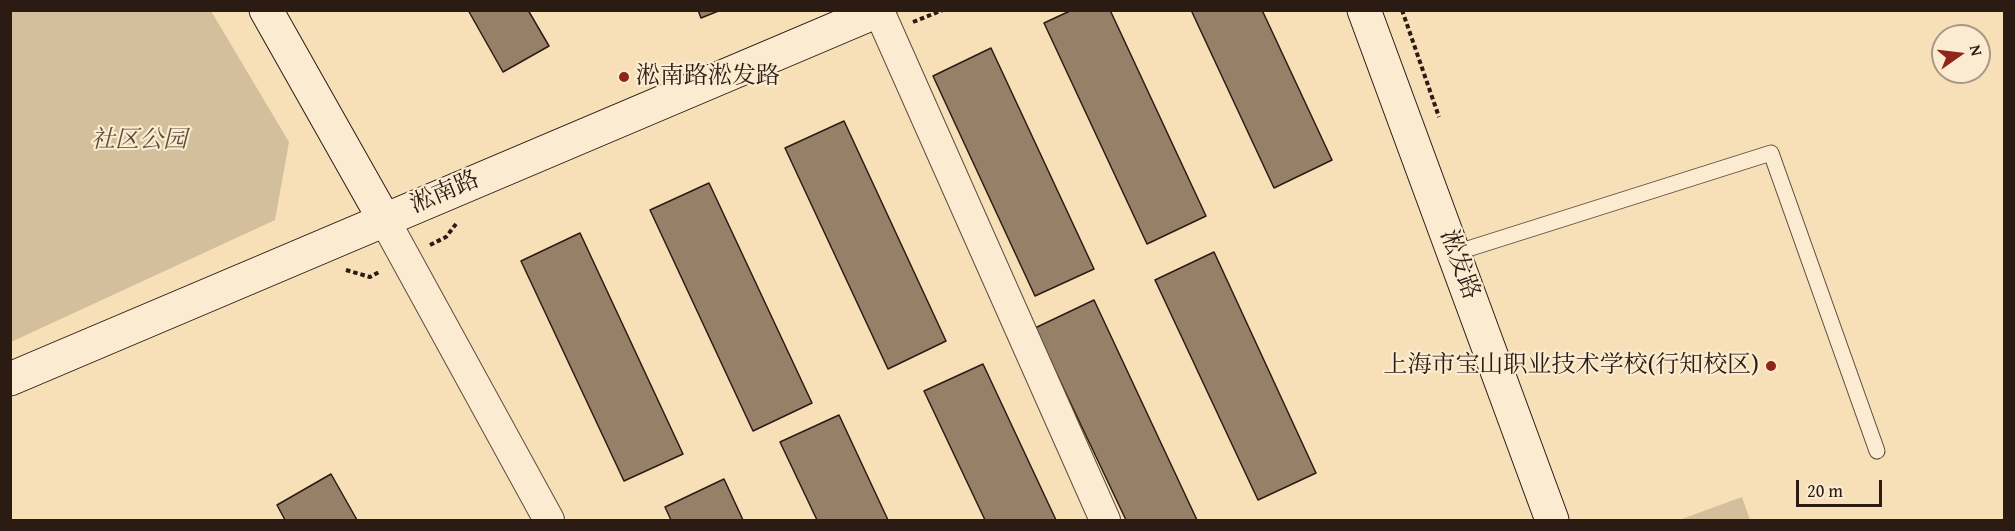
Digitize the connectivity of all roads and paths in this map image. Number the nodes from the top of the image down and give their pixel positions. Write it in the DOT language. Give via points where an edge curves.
graph roads {
  1 [pos="266,10"];
  2 [pos="1364,10"];
  3 [pos="880,11"];
  4 [pos="384,219"];
  5 [pos="1455,253"];
  6 [pos="10,379"];
  7 [pos="1877,451"];
  8 [pos="549,520"];
  9 [pos="1105,520"];
  10 [pos="1552,520"];
  1 -- 4 [label="street"];
  2 -- 5 [label="street, 淞发路"];
  3 -- 4 [label="street, 淞南路"];
  3 -- 9 [label="street"];
  4 -- 6 [label="street, 淞南路"];
  4 -- 8 [label="street"];
  5 -- 7 [label="lane" via="1771,153"];
  5 -- 10 [label="street, 淞发路"];
}
